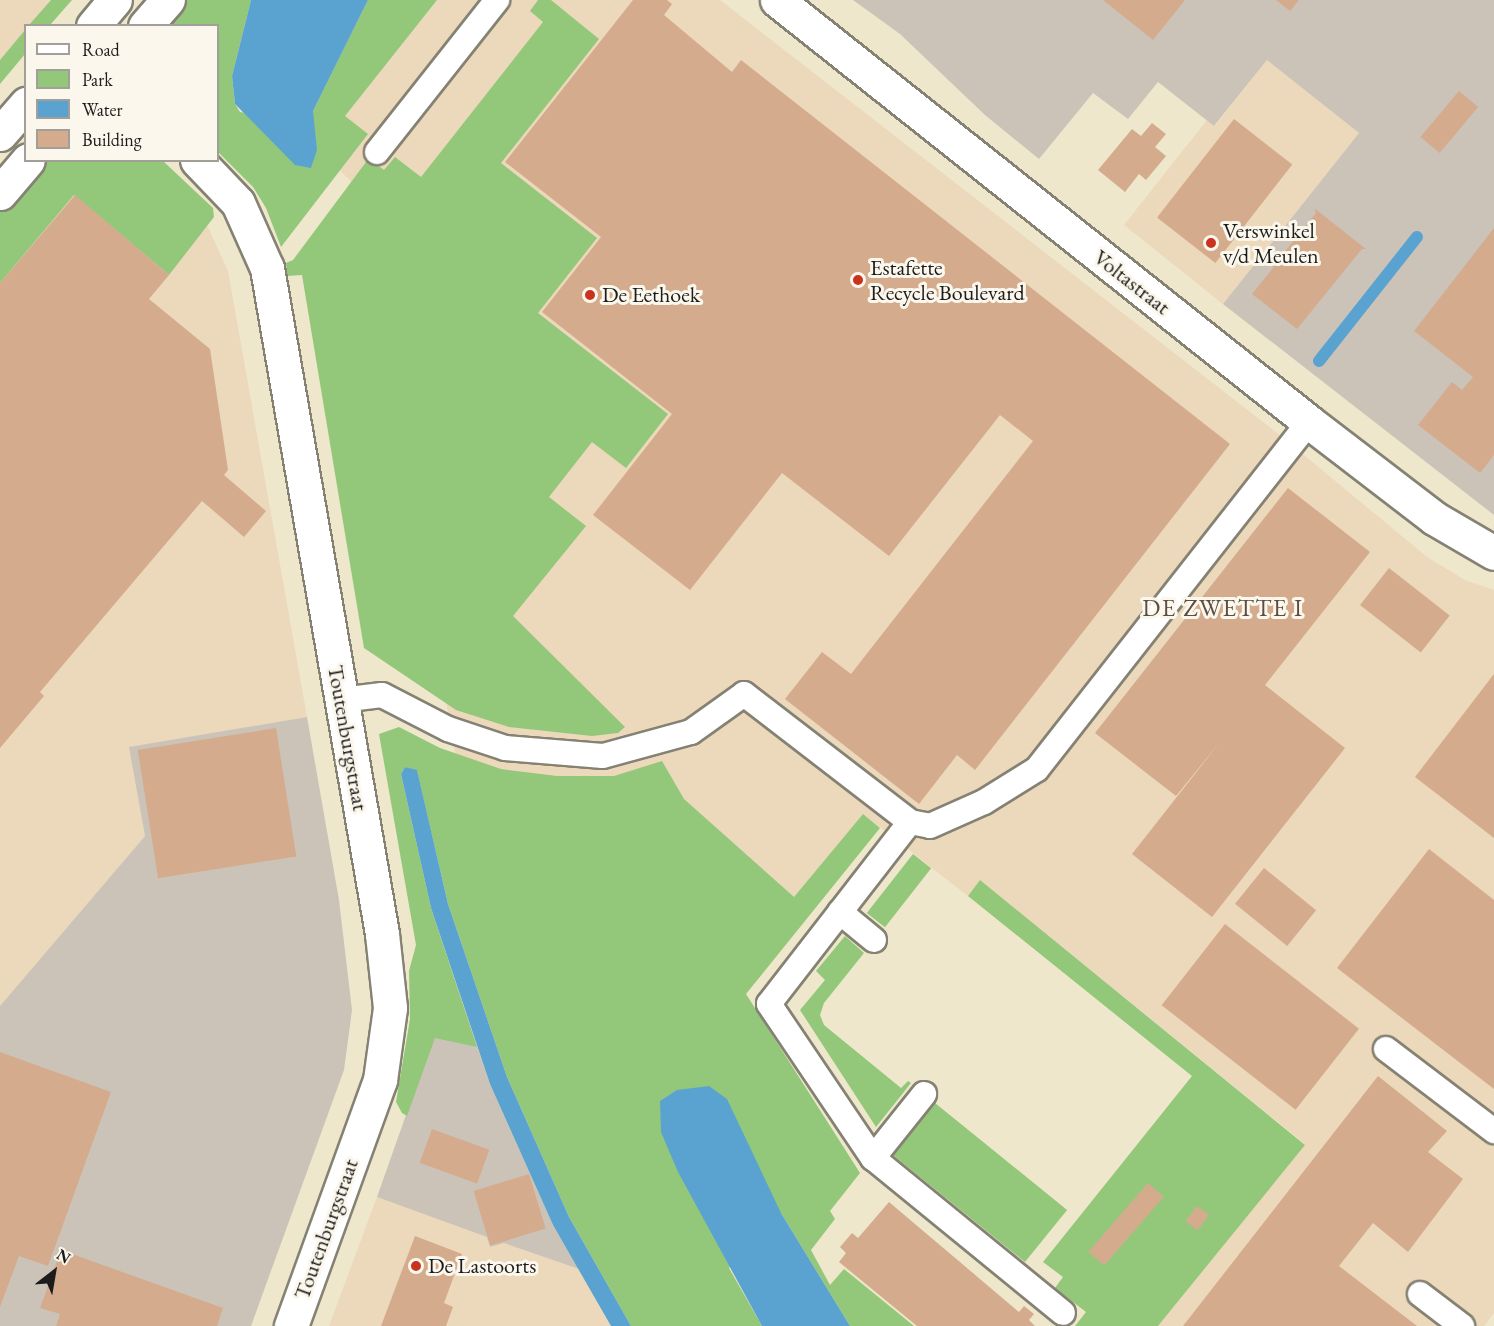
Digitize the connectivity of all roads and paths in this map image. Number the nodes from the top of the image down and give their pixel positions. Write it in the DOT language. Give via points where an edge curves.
graph roads {
  1 [pos="115,0"];
  2 [pos="168,0"];
  3 [pos="497,0"];
  4 [pos="777,0"];
  5 [pos="95,24"];
  6 [pos="147,24"];
  7 [pos="24,106"];
  8 [pos="0,134"];
  9 [pos="377,152"];
  10 [pos="26,162"];
  11 [pos="198,162"];
  12 [pos="0,194"];
  13 [pos="1309,422"];
  14 [pos="1494,553"];
  15 [pos="341,700"];
  16 [pos="910,822"];
  17 [pos="840,912"];
  18 [pos="874,940"];
  19 [pos="1386,1049"];
  20 [pos="924,1094"];
  21 [pos="1494,1131"];
  22 [pos="873,1158"];
  23 [pos="1420,1294"];
  24 [pos="1063,1313"];
  25 [pos="291,1326"];
  26 [pos="1462,1326"];
  1 -- 5 [label="street"];
  2 -- 6 [label="street"];
  3 -- 9 [label="lane"];
  4 -- 13 [label="street, Voltastraat"];
  7 -- 8 [label="street"];
  10 -- 12 [label="street"];
  11 -- 15 [label="street, Toutenburgstraat" via="238,203 267,268"];
  13 -- 14 [label="street, Voltastraat" via="1434,518"];
  13 -- 16 [label="lane" via="1037,769 984,802 930,826"];
  15 -- 16 [label="lane" via="382,695 448,729 505,748 603,756 691,732 744,694"];
  15 -- 25 [label="street, Toutenburgstraat" via="382,934 390,1008 380,1080"];
  16 -- 17 [label="lane"];
  17 -- 18 [label="lane"];
  17 -- 22 [label="lane" via="769,1004"];
  19 -- 21 [label="lane"];
  20 -- 22 [label="lane"];
  22 -- 24 [label="lane"];
  23 -- 26 [label="lane"];
}
